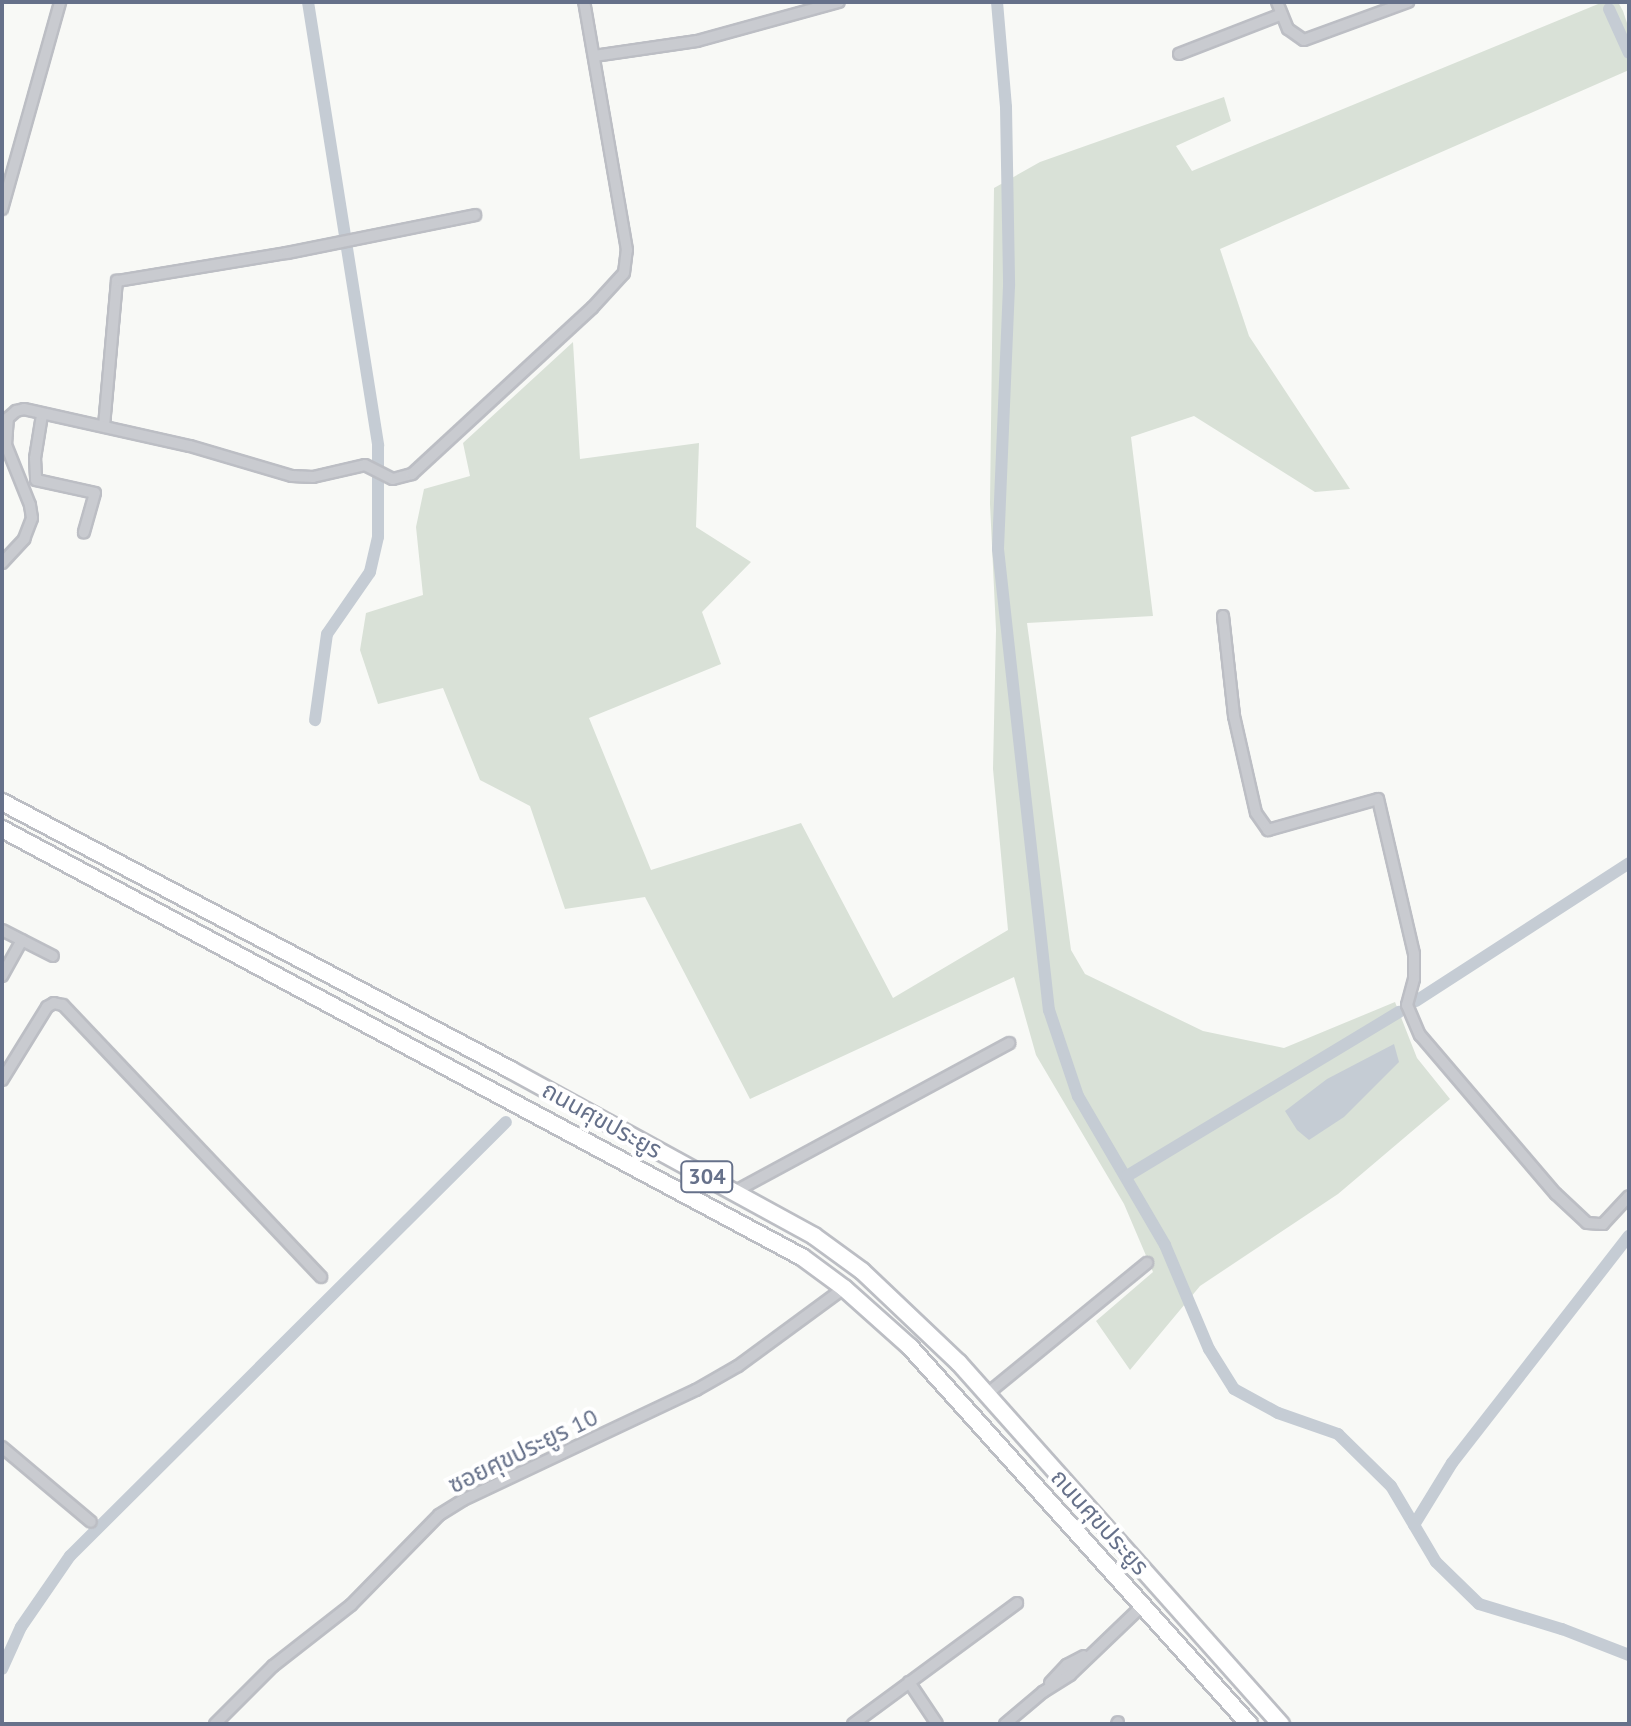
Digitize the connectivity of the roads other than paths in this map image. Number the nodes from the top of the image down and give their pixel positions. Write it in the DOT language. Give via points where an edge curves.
graph roads {
  1 [pos="60,2"];
  2 [pos="584,2"];
  3 [pos="839,2"];
  4 [pos="1277,2"];
  5 [pos="1408,2"];
  6 [pos="1282,14"];
  7 [pos="1179,54"];
  8 [pos="594,56"];
  9 [pos="2,209"];
  10 [pos="475,215"];
  11 [pos="42,415"];
  12 [pos="104,426"];
  13 [pos="4,446"];
  14 [pos="36,480"];
  15 [pos="21,481"];
  16 [pos="84,532"];
  17 [pos="2,563"];
  18 [pos="1223,616"];
  19 [pos="6,805"];
  20 [pos="2,827"];
  21 [pos="2,930"];
  22 [pos="22,940"];
  23 [pos="53,956"];
  24 [pos="2,976"];
  25 [pos="1009,1043"];
  26 [pos="2,1080"];
  27 [pos="734,1192"];
  28 [pos="1629,1196"];
  29 [pos="1147,1263"];
  30 [pos="321,1277"];
  31 [pos="844,1288"];
  32 [pos="987,1394"];
  33 [pos="2,1447"];
  34 [pos="91,1522"];
  35 [pos="1017,1603"];
  36 [pos="1143,1605"];
  37 [pos="1231,1669"];
  38 [pos="909,1682"];
  39 [pos="1216,1686"];
  40 [pos="215,1724"];
  41 [pos="853,1724"];
  42 [pos="937,1724"];
  43 [pos="1005,1724"];
  44 [pos="1249,1724"];
  45 [pos="1281,1724"];
  1 -- 9 [label="street"];
  2 -- 8 [label="street"];
  3 -- 8 [label="street" via="697,41"];
  4 -- 6 [label="street"];
  5 -- 6 [label="street" via="1304,40 1288,29"];
  6 -- 7 [label="street"];
  8 -- 12 [label="street" via="627,250 624,273 412,474 393,479 365,465 313,477 292,476"];
  10 -- 12 [label="street" via="117,281"];
  11 -- 12 [label="street"];
  11 -- 13 [label="street" via="16,411 8,418"];
  11 -- 14 [label="street"];
  13 -- 15 [label="street"];
  14 -- 15 [label="street"];
  14 -- 16 [label="street" via="95,493"];
  15 -- 17 [label="street" via="32,518 24,539"];
  18 -- 28 [label="street" via="1234,716 1256,813 1268,830 1378,799 1414,954 1407,1005 1420,1035 1587,1223 1603,1224"];
  19 -- 20 [label="main road"];
  19 -- 27 [label="main road, ถนนศุขประยูร / 304" via="278,945"];
  20 -- 31 [label="main road, ถนนศุขประยูร / 304" via="696,1198 802,1257"];
  21 -- 22 [label="street"];
  22 -- 23 [label="street"];
  22 -- 24 [label="street"];
  25 -- 27 [label="street"];
  26 -- 30 [label="street" via="47,1007 63,1005"];
  27 -- 32 [label="main road, ถนนศุขประยูร / 304" via="814,1236 862,1271"];
  29 -- 32 [label="street"];
  31 -- 36 [label="main road, ถนนศุขประยูร / 304" via="910,1347"];
  31 -- 40 [label="street, ซอยศุขประยูร 10" via="750,1358 696,1390 439,1515 351,1605 273,1666"];
  32 -- 37 [label="main road, ถนนศุขประยูร / 304"];
  33 -- 34 [label="street"];
  35 -- 38 [label="street"];
  36 -- 39 [label="main road, ถนนศุขประยูร / 304"];
  36 -- 43 [label="street" via="1089,1653 1067,1665"];
  37 -- 39 [label="main road"];
  37 -- 45 [label="main road, ถนนศุขประยูร / 304"];
  38 -- 41 [label="street"];
  38 -- 42 [label="street"];
  39 -- 44 [label="main road, ถนนศุขประยูร / 304"];
}
